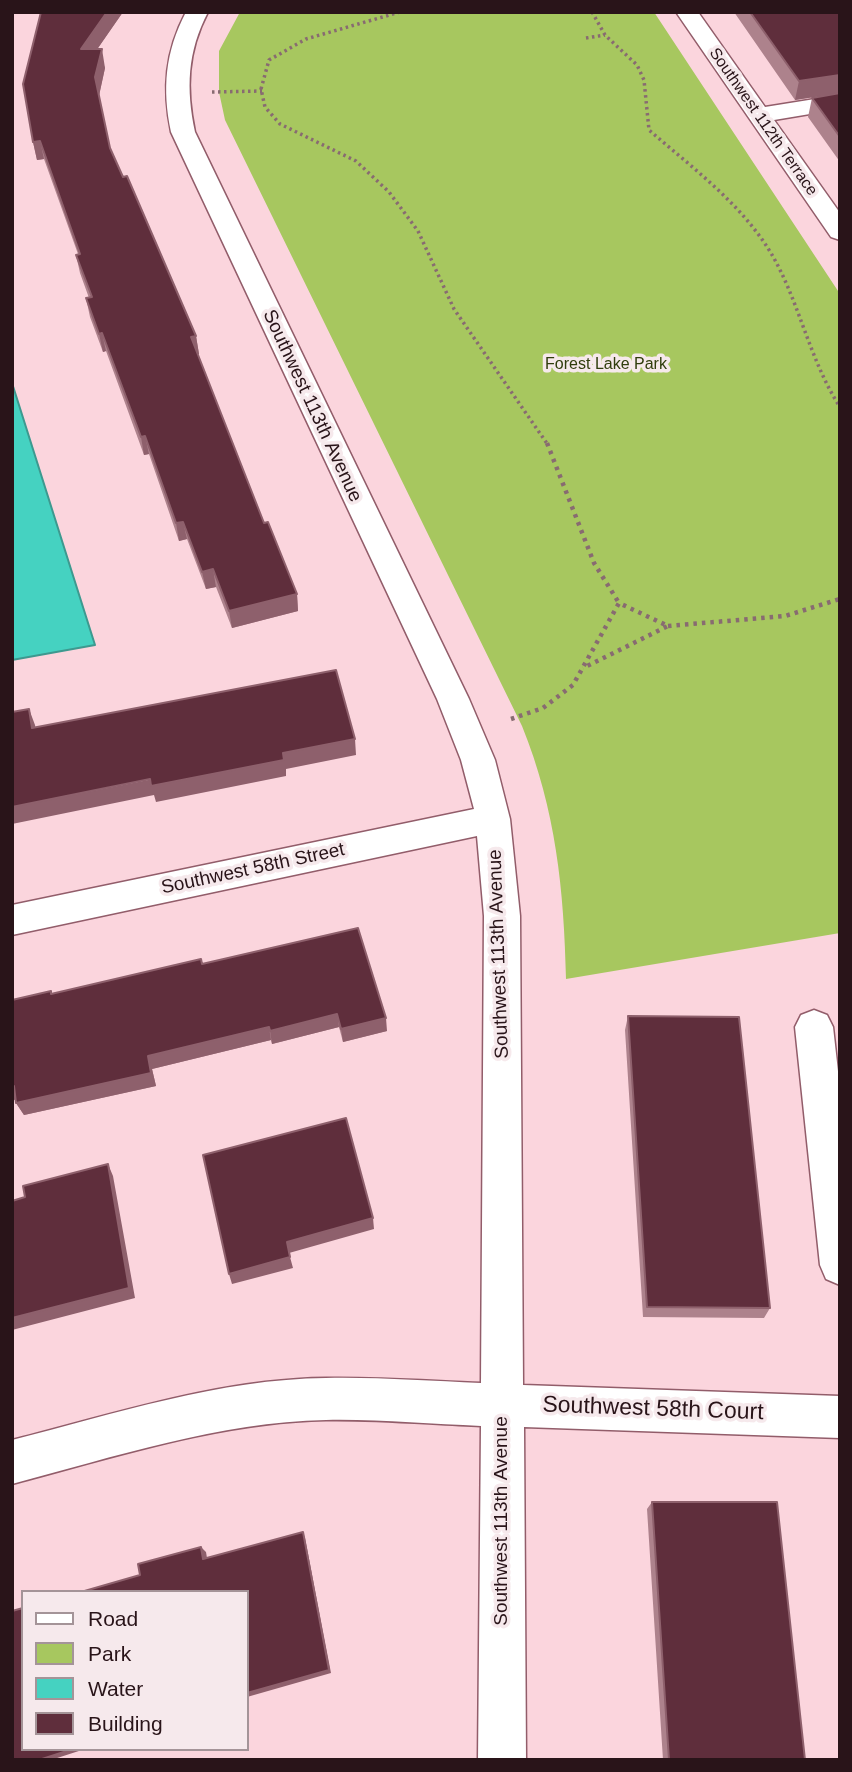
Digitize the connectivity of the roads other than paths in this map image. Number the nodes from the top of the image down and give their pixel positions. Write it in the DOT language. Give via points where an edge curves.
graph roads {
  1 [pos="197,12"];
  2 [pos="687,12"];
  3 [pos="840,102"];
  4 [pos="758,115"];
  5 [pos="840,232"];
  6 [pos="494,819"];
  7 [pos="12,920"];
  8 [pos="814,1027"];
  9 [pos="840,1265"];
  10 [pos="502,1403"];
  11 [pos="840,1417"];
  12 [pos="12,1462"];
  13 [pos="502,1760"];
  1 -- 6 [label="street, Southwest 113th Avenue" via="175,71 183,132 453,699 478,760"];
  2 -- 4 [label="street, Southwest 112th Terrace"];
  3 -- 4 [label="street"];
  4 -- 5 [label="street, Southwest 112th Terrace"];
  6 -- 7 [label="street, Southwest 58th Street"];
  6 -- 10 [label="street, Southwest 113th Avenue" via="502,916"];
  8 -- 9 [label="street"];
  10 -- 11 [label="street, Southwest 58th Court"];
  10 -- 12 [label="street, Southwest 58th Court" via="325,1399 261,1403 190,1415"];
  10 -- 13 [label="street, Southwest 113th Avenue"];
}
